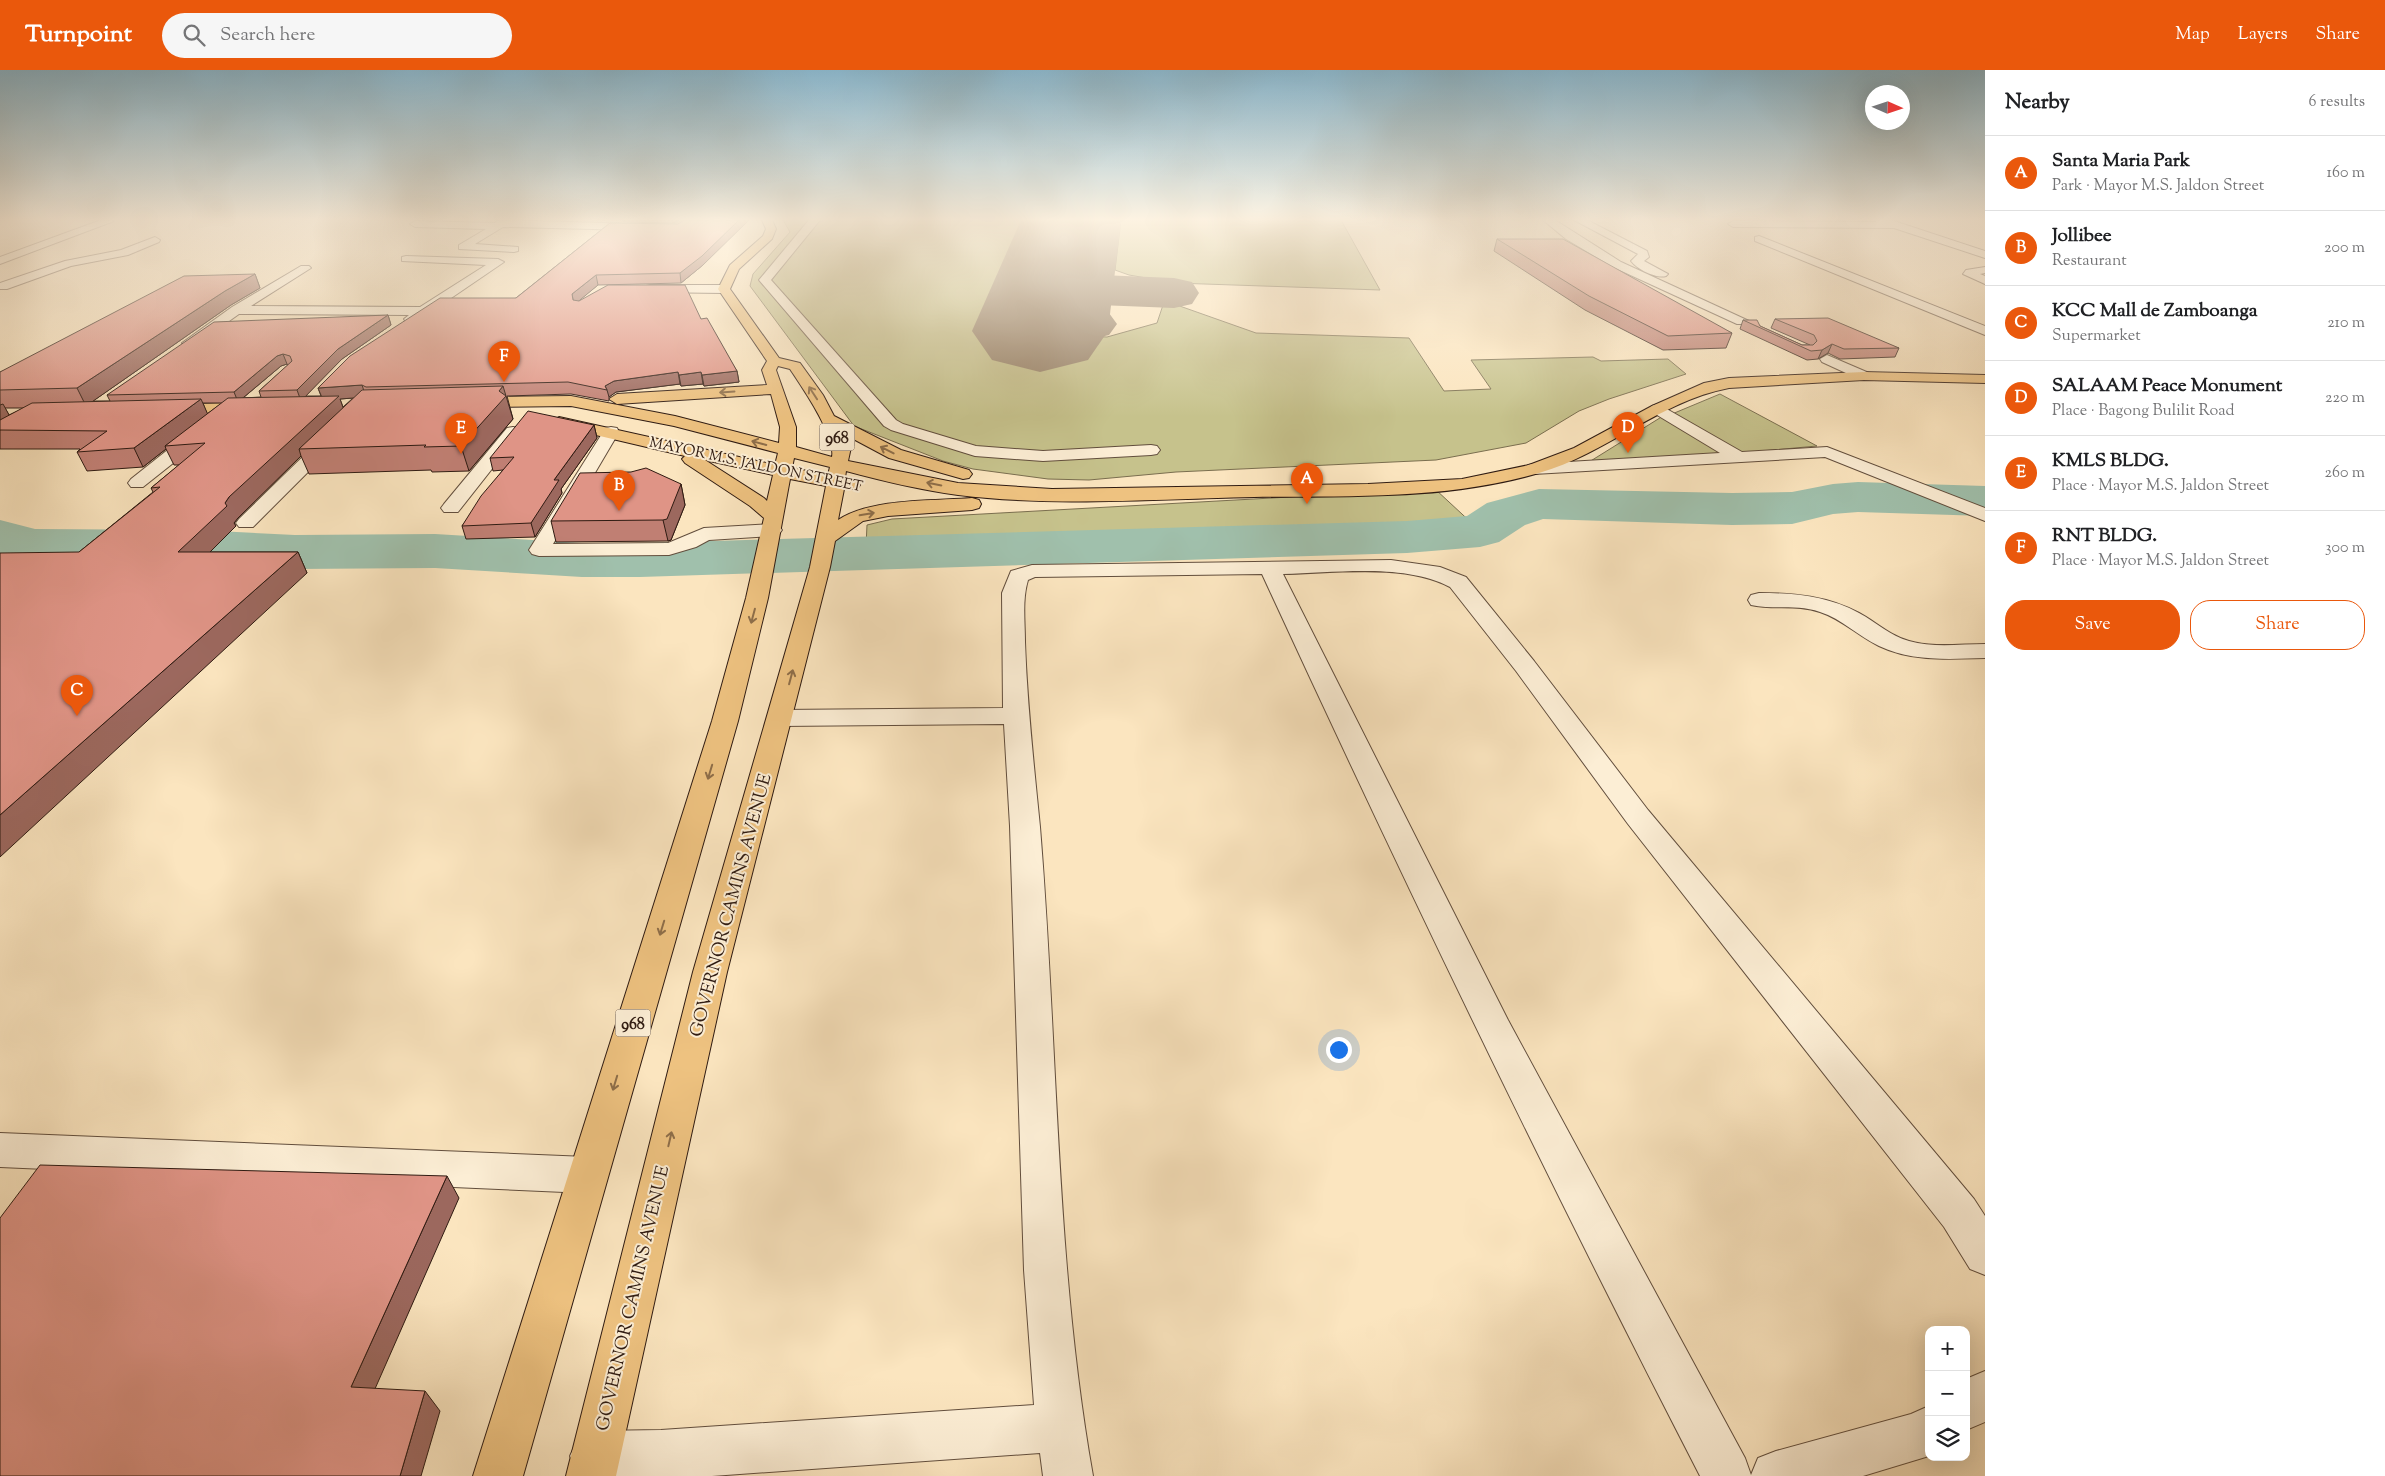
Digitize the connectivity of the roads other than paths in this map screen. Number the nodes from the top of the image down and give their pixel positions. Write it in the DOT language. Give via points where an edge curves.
graph roads {
  1 [pos="276,286"];
  2 [pos="461,286"];
  3 [pos="726,286"];
  4 [pos="770,286"];
  5 [pos="1665,286"];
  6 [pos="1689,286"];
  7 [pos="1872,286"];
  8 [pos="637,289"];
  9 [pos="724,289"];
  10 [pos="1734,306"];
  11 [pos="236,310"];
  12 [pos="422,311"];
  13 [pos="1742,321"];
  14 [pos="401,326"];
  15 [pos="1985,331"];
  16 [pos="174,353"];
  17 [pos="1827,359"];
  18 [pos="774,361"];
  19 [pos="1864,376"];
  20 [pos="1985,379"];
  21 [pos="776,389"];
  22 [pos="258,395"];
  23 [pos="572,400"];
  24 [pos="270,407"];
  25 [pos="238,408"];
  26 [pos="1658,409"];
  27 [pos="156,410"];
  28 [pos="527,415"];
  29 [pos="827,418"];
  30 [pos="345,425"];
  31 [pos="611,432"];
  32 [pos="658,443"];
  33 [pos="1151,450"];
  34 [pos="787,451"];
  35 [pos="1737,456"];
  36 [pos="839,464"];
  37 [pos="1534,469"];
  38 [pos="783,472"];
  39 [pos="836,482"];
  40 [pos="137,483"];
  41 [pos="1052,495"];
  42 [pos="972,504"];
  43 [pos="451,508"];
  44 [pos="1985,515"];
  45 [pos="246,523"];
  46 [pos="770,539"];
  47 [pos="823,553"];
  48 [pos="1270,568"];
  49 [pos="1759,600"];
  50 [pos="1985,651"];
  51 [pos="1016,716"];
  52 [pos="780,718"];
  53 [pos="0,1150"];
  54 [pos="587,1174"];
  55 [pos="1985,1254"];
  56 [pos="1985,1395"];
  57 [pos="1970,1404"];
  58 [pos="1060,1427"];
  59 [pos="1925,1432"];
  60 [pos="593,1466"];
  61 [pos="498,1476"];
  62 [pos="1068,1476"];
  63 [pos="1727,1476"];
  64 [pos="1776,1476"];
  1 -- 11 [label="street"];
  2 -- 12 [label="street"];
  3 -- 9 [label="main road"];
  4 -- 33 [label="street" via="890,423 975,451 1043,456"];
  5 -- 13 [label="street"];
  6 -- 10 [label="street"];
  7 -- 15 [label="street"];
  8 -- 9 [label="street"];
  9 -- 18 [label="main road"];
  11 -- 12 [label="street"];
  11 -- 16 [label="street"];
  12 -- 14 [label="street"];
  17 -- 19 [label="street"];
  18 -- 21 [label="main road, 968" via="769,370"];
  29 -- 18 [label="main road, GOVERNOR CAMINS AVENUE / 968, one-way" via="795,366"];
  19 -- 20 [label="main road, MAYOR M.S. JALDON STREET"];
  19 -- 26 [label="main road, MAYOR M.S. JALDON STREET" via="1729,383 1704,388"];
  21 -- 23 [label="main road, one-way"];
  21 -- 34 [label="main road, 968" via="788,427"];
  22 -- 25 [label="street"];
  23 -- 28 [label="main road, MAYOR M.S. JALDON STREET" via="457,402"];
  34 -- 23 [label="main road, MAYOR M.S. JALDON STREET, one-way" via="675,420"];
  24 -- 25 [label="main road"];
  25 -- 27 [label="main road"];
  25 -- 40 [label="street"];
  26 -- 35 [label="street"];
  26 -- 37 [label="main road, MAYOR M.S. JALDON STREET" via="1580,452"];
  28 -- 31 [label="main road, MAYOR M.S. JALDON STREET"];
  28 -- 43 [label="street"];
  29 -- 36 [label="main road, GOVERNOR CAMINS AVENUE / 968" via="842,446"];
  41 -- 29 [label="main road, one-way" via="895,454"];
  30 -- 45 [label="street"];
  31 -- 32 [label="main road, MAYOR M.S. JALDON STREET"];
  31 -- 46 [label="street" via="539,550 669,548 704,534"];
  32 -- 38 [label="main road, MAYOR M.S. JALDON STREET"];
  32 -- 46 [label="main road" via="730,484"];
  34 -- 36 [label="main road, MAYOR M.S. JALDON STREET"];
  34 -- 38 [label="main road, 968"];
  35 -- 37 [label="street"];
  35 -- 44 [label="street" via="1827,452"];
  36 -- 39 [label="main road, GOVERNOR CAMINS AVENUE / 968"];
  41 -- 36 [label="main road, MAYOR M.S. JALDON STREET, one-way" via="958,489"];
  37 -- 41 [label="main road, MAYOR M.S. JALDON STREET" via="1462,484 1368,490"];
  38 -- 39 [label="main road, MAYOR M.S. JALDON STREET"];
  38 -- 46 [label="main road, 968"];
  39 -- 42 [label="main road, MAYOR M.S. JALDON STREET"];
  39 -- 47 [label="main road, GOVERNOR CAMINS AVENUE / 968"];
  41 -- 42 [label="main road, MAYOR M.S. JALDON STREET"];
  47 -- 42 [label="main road, one-way" via="857,516 888,510"];
  46 -- 54 [label="main road, 968, one-way" via="725,721"];
  52 -- 47 [label="main road, GOVERNOR CAMINS AVENUE / 968, one-way"];
  48 -- 51 [label="street" via="1049,570 1019,576 1013,594"];
  48 -- 55 [label="street" via="1391,566 1440,573 1458,582 1526,666 1638,817 1959,1213"];
  48 -- 63 [label="street" via="1478,997"];
  49 -- 50 [label="street" via="1798,599 1824,605 1851,617 1885,640 1913,649"];
  51 -- 52 [label="street"];
  51 -- 58 [label="street" via="1025,826 1046,1270"];
  60 -- 52 [label="main road, GOVERNOR CAMINS AVENUE / 968, one-way" via="710,972"];
  53 -- 54 [label="street"];
  54 -- 61 [label="main road, 968"];
  56 -- 57 [label="street"];
  58 -- 60 [label="street" via="661,1455"];
  58 -- 62 [label="street"];
  59 -- 64 [label="street"];
}
